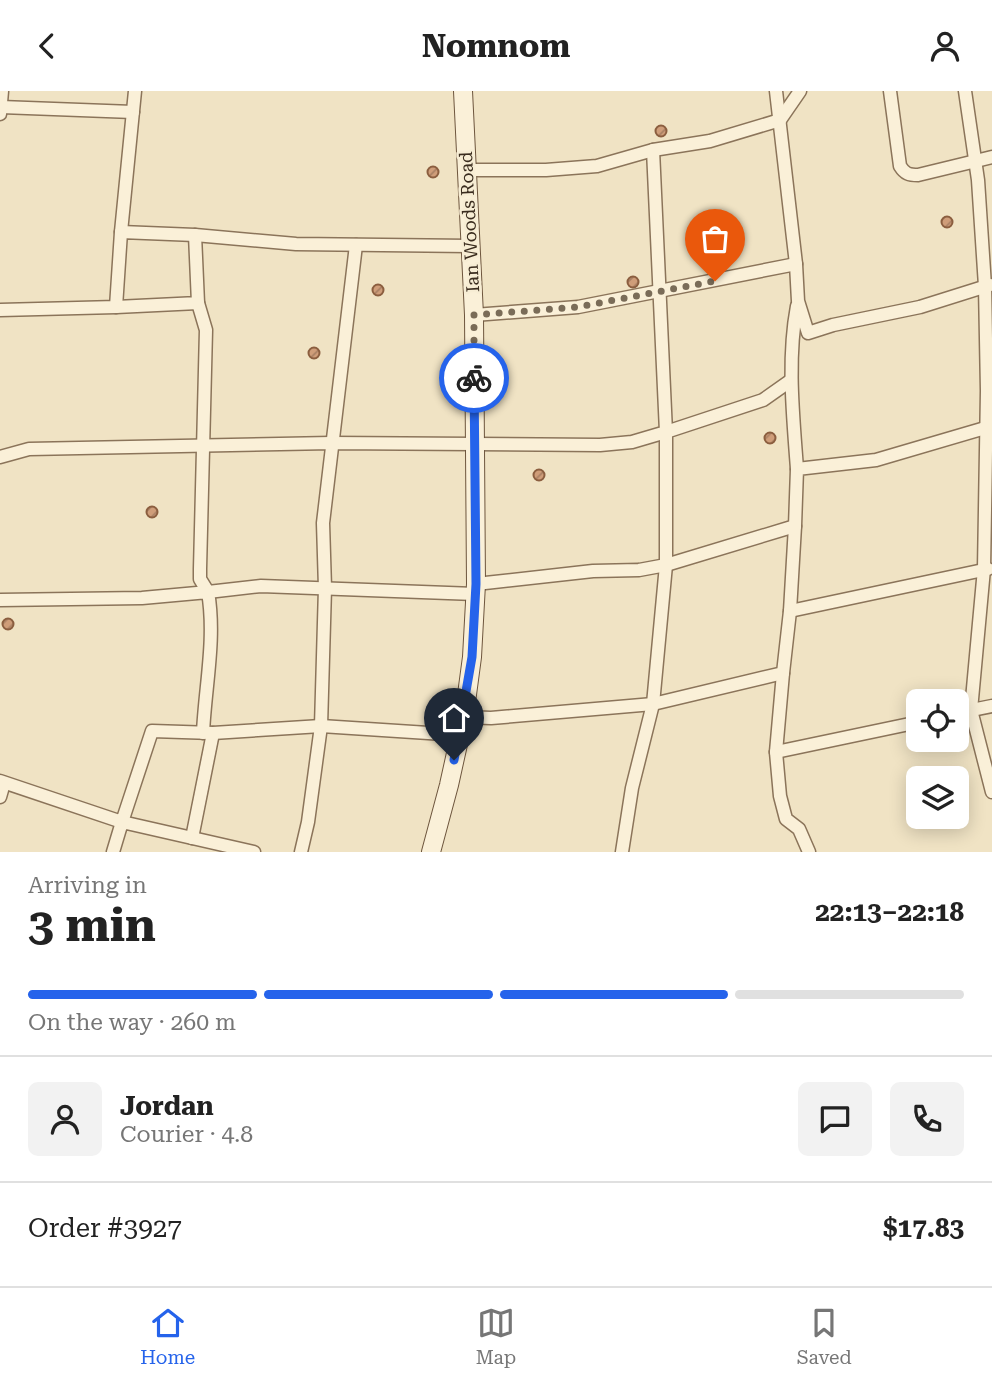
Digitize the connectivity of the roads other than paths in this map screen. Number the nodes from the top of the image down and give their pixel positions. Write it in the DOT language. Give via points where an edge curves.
graph roads {
  1 [pos="2,91"];
  2 [pos="135,91"];
  3 [pos="463,91"];
  4 [pos="776,91"];
  5 [pos="800,91"];
  6 [pos="890,91"];
  7 [pos="965,91"];
  8 [pos="1,107"];
  9 [pos="133,112"];
  10 [pos="0,114"];
  11 [pos="780,120"];
  12 [pos="653,150"];
  13 [pos="992,157"];
  14 [pos="976,160"];
  15 [pos="466,170"];
  16 [pos="121,232"];
  17 [pos="195,235"];
  18 [pos="356,245"];
  19 [pos="470,246"];
  20 [pos="796,264"];
  21 [pos="989,286"];
  22 [pos="661,292"];
  23 [pos="798,300"];
  24 [pos="198,303"];
  25 [pos="116,307"];
  26 [pos="0,310"];
  27 [pos="474,315"];
  28 [pos="808,333"];
  29 [pos="792,357"];
  30 [pos="790,381"];
  31 [pos="989,427"];
  32 [pos="666,432"];
  33 [pos="331,443"];
  34 [pos="475,445"];
  35 [pos="204,447"];
  36 [pos="0,457"];
  37 [pos="797,469"];
  38 [pos="795,526"];
  39 [pos="666,565"];
  40 [pos="988,569"];
  41 [pos="325,587"];
  42 [pos="476,589"];
  43 [pos="208,592"];
  44 [pos="0,600"];
  45 [pos="790,611"];
  46 [pos="783,673"];
  47 [pos="653,704"];
  48 [pos="992,706"];
  49 [pos="971,710"];
  50 [pos="464,717"];
  51 [pos="906,725"];
  52 [pos="321,726"];
  53 [pos="208,733"];
  54 [pos="459,735"];
  55 [pos="776,752"];
  56 [pos="2,782"];
  57 [pos="992,792"];
  58 [pos="0,797"];
  59 [pos="122,822"];
  60 [pos="192,838"];
  61 [pos="113,852"];
  62 [pos="254,852"];
  63 [pos="301,852"];
  64 [pos="431,852"];
  65 [pos="622,852"];
  66 [pos="809,852"];
  1 -- 8 [label="street"];
  2 -- 9 [label="street"];
  3 -- 15 [label="street, Ian Woods Road"];
  4 -- 11 [label="street"];
  5 -- 11 [label="street"];
  6 -- 14 [label="street" via="903,171 918,175"];
  7 -- 14 [label="street"];
  8 -- 9 [label="street"];
  8 -- 10 [label="street"];
  9 -- 16 [label="street"];
  11 -- 12 [label="street" via="710,141"];
  11 -- 20 [label="street"];
  12 -- 15 [label="street" via="597,166"];
  12 -- 22 [label="street"];
  13 -- 14 [label="street"];
  14 -- 21 [label="street"];
  15 -- 19 [label="street, Ian Woods Road"];
  16 -- 17 [label="street"];
  16 -- 25 [label="street"];
  17 -- 18 [label="street"];
  17 -- 24 [label="street"];
  18 -- 19 [label="street"];
  18 -- 33 [label="street"];
  19 -- 27 [label="street, Ian Woods Road"];
  20 -- 22 [label="street"];
  20 -- 23 [label="street"];
  21 -- 28 [label="street"];
  21 -- 31 [label="street"];
  22 -- 27 [label="street" via="578,307"];
  22 -- 32 [label="street"];
  23 -- 28 [label="street"];
  23 -- 29 [label="street"];
  24 -- 25 [label="street"];
  24 -- 35 [label="street" via="205,325"];
  25 -- 26 [label="street"];
  27 -- 34 [label="street, Ian Woods Road"];
  28 -- 29 [label="street"];
  29 -- 30 [label="street"];
  30 -- 32 [label="street" via="763,400"];
  30 -- 37 [label="street"];
  31 -- 37 [label="street" via="876,460"];
  31 -- 40 [label="street"];
  32 -- 34 [label="street" via="600,445"];
  32 -- 39 [label="street"];
  33 -- 34 [label="street"];
  33 -- 35 [label="street"];
  33 -- 41 [label="street" via="323,523"];
  34 -- 42 [label="street, Ian Woods Road"];
  35 -- 36 [label="street" via="29,449"];
  35 -- 43 [label="street" via="200,579"];
  37 -- 38 [label="street"];
  38 -- 39 [label="street"];
  38 -- 45 [label="street"];
  39 -- 42 [label="street"];
  39 -- 47 [label="street"];
  40 -- 45 [label="street"];
  40 -- 49 [label="street"];
  41 -- 42 [label="street"];
  41 -- 43 [label="street" via="261,586"];
  41 -- 52 [label="street"];
  42 -- 50 [label="street, Ian Woods Road"];
  43 -- 44 [label="street" via="142,599"];
  43 -- 53 [label="street"];
  45 -- 46 [label="street"];
  46 -- 47 [label="street"];
  46 -- 55 [label="street"];
  47 -- 50 [label="street"];
  47 -- 65 [label="street"];
  48 -- 49 [label="street"];
  49 -- 57 [label="street"];
  50 -- 54 [label="street, Ian Woods Road"];
  51 -- 55 [label="street"];
  52 -- 53 [label="street"];
  52 -- 54 [label="street"];
  52 -- 63 [label="street"];
  53 -- 59 [label="street" via="152,731"];
  53 -- 60 [label="street"];
  54 -- 64 [label="street, Ian Woods Road"];
  55 -- 66 [label="street" via="786,819 799,829"];
  56 -- 58 [label="street"];
  56 -- 59 [label="street"];
  59 -- 60 [label="street"];
  59 -- 61 [label="street"];
  60 -- 62 [label="street"];
}
